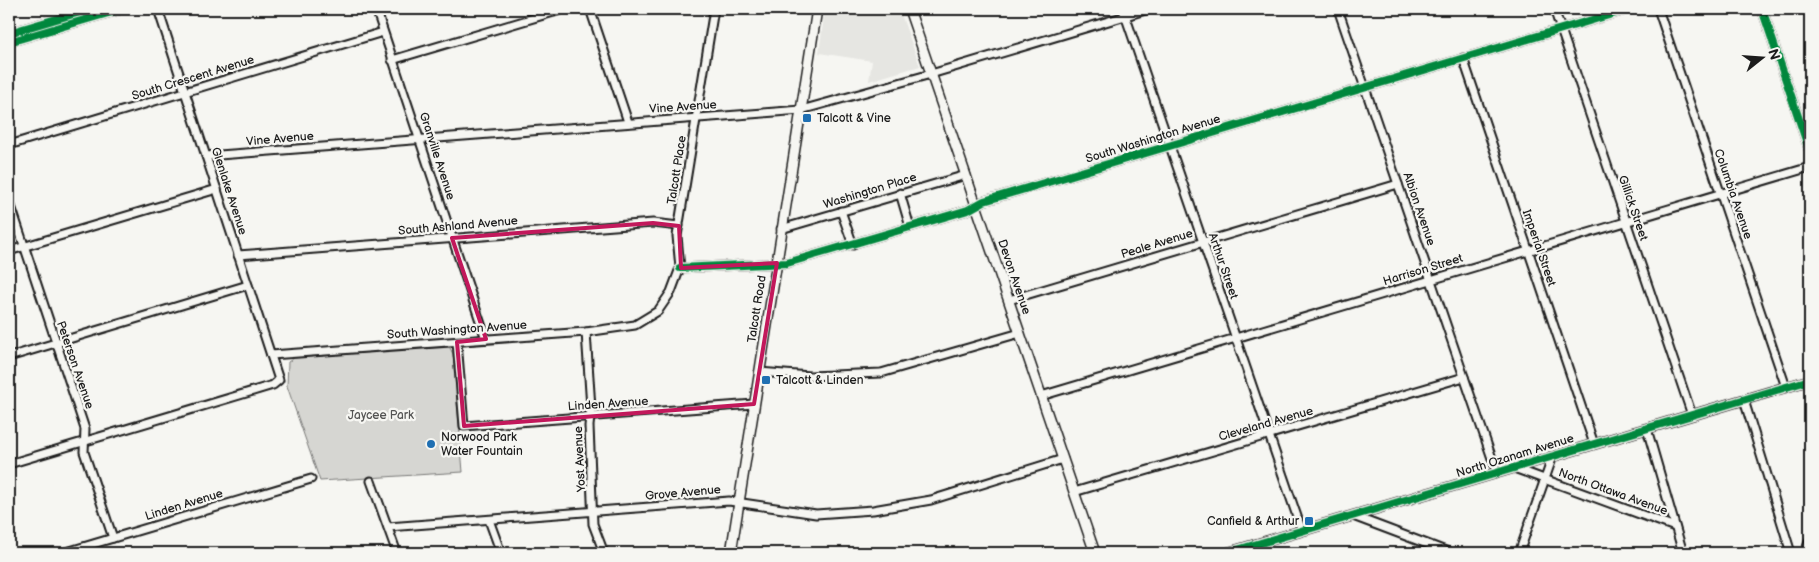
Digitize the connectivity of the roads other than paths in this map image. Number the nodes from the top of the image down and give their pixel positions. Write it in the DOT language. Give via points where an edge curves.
graph roads {
  1 [pos="90,9"];
  2 [pos="122,9"];
  3 [pos="158,9"];
  4 [pos="376,9"];
  5 [pos="564,9"];
  6 [pos="590,9"];
  7 [pos="714,9"];
  8 [pos="818,9"];
  9 [pos="909,9"];
  10 [pos="1149,9"];
  11 [pos="1338,9"];
  12 [pos="1554,9"];
  13 [pos="1629,9"];
  14 [pos="1658,9"];
  15 [pos="1762,9"];
  16 [pos="1124,12"];
  17 [pos="1560,30"];
  18 [pos="384,32"];
  19 [pos="9,33"];
  20 [pos="9,42"];
  21 [pos="1463,58"];
  22 [pos="392,60"];
  23 [pos="931,74"];
  24 [pos="1365,87"];
  25 [pos="185,92"];
  26 [pos="801,110"];
  27 [pos="696,117"];
  28 [pos="628,122"];
  29 [pos="419,139"];
  30 [pos="9,145"];
  31 [pos="1170,145"];
  32 [pos="1810,152"];
  33 [pos="206,156"];
  34 [pos="1810,166"];
  35 [pos="966,175"];
  36 [pos="1398,184"];
  37 [pos="217,189"];
  38 [pos="900,193"];
  39 [pos="1720,193"];
  40 [pos="9,200"];
  41 [pos="976,206"];
  42 [pos="841,211"];
  43 [pos="1626,222"];
  44 [pos="679,226"];
  45 [pos="910,227"];
  46 [pos="781,229"];
  47 [pos="452,238"];
  48 [pos="1203,242"];
  49 [pos="852,245"];
  50 [pos="24,246"];
  51 [pos="1528,250"];
  52 [pos="9,251"];
  53 [pos="238,255"];
  54 [pos="776,263"];
  55 [pos="680,268"];
  56 [pos="1431,280"];
  57 [pos="248,285"];
  58 [pos="1009,300"];
  59 [pos="586,332"];
  60 [pos="1020,333"];
  61 [pos="1236,338"];
  62 [pos="486,339"];
  63 [pos="457,342"];
  64 [pos="55,343"];
  65 [pos="271,355"];
  66 [pos="9,357"];
  67 [pos="759,372"];
  68 [pos="1464,377"];
  69 [pos="1810,380"];
  70 [pos="1786,387"];
  71 [pos="1041,396"];
  72 [pos="1744,400"];
  73 [pos="754,404"];
  74 [pos="1692,415"];
  75 [pos="590,417"];
  76 [pos="1647,429"];
  77 [pos="1269,434"];
  78 [pos="84,441"];
  79 [pos="1594,444"];
  80 [pos="1553,456"];
  81 [pos="1063,459"];
  82 [pos="9,464"];
  83 [pos="1514,468"];
  84 [pos="1497,473"];
  85 [pos="311,479"];
  86 [pos="1546,480"];
  87 [pos="371,481"];
  88 [pos="1074,492"];
  89 [pos="739,504"];
  90 [pos="594,512"];
  91 [pos="1353,516"];
  92 [pos="489,520"];
  93 [pos="388,527"];
  94 [pos="1676,527"];
  95 [pos="1302,531"];
  96 [pos="114,538"];
  97 [pos="1810,539"];
  98 [pos="63,553"];
  99 [pos="397,553"];
  100 [pos="501,553"];
  101 [pos="604,553"];
  102 [pos="731,553"];
  103 [pos="1095,553"];
  104 [pos="1227,553"];
  105 [pos="1451,553"];
  106 [pos="1519,553"];
  107 [pos="1683,553"];
  108 [pos="1791,553"];
  109 [pos="1805,553"];
  1 -- 19 [label="street"];
  2 -- 20 [label="street"];
  3 -- 25 [label="street, Glenlake Avenue"];
  4 -- 18 [label="street, Granville Avenue"];
  5 -- 22 [label="street"];
  6 -- 28 [label="street"];
  7 -- 27 [label="street, Talcott Place"];
  8 -- 26 [label="street, Talcott Road"];
  9 -- 23 [label="street, Devon Avenue"];
  10 -- 16 [label="street, Vine Avenue"];
  11 -- 24 [label="street, Albion Avenue"];
  12 -- 17 [label="street, Gillick Street"];
  13 -- 17 [label="street, South Washington Avenue"];
  14 -- 39 [label="street, Columbia Avenue"];
  15 -- 32 [label="street"];
  16 -- 23 [label="street, Vine Avenue"];
  16 -- 31 [label="street, Arthur Street"];
  17 -- 21 [label="street, South Washington Avenue"];
  17 -- 43 [label="street, Gillick Street"];
  18 -- 22 [label="street, Granville Avenue"];
  18 -- 25 [label="street, South Crescent Avenue"];
  21 -- 24 [label="street, South Washington Avenue"];
  21 -- 51 [label="street, Imperial Street"];
  22 -- 29 [label="street, Granville Avenue"];
  23 -- 26 [label="street, Vine Avenue"];
  23 -- 35 [label="street, Devon Avenue"];
  24 -- 31 [label="street, South Washington Avenue"];
  24 -- 36 [label="street, Albion Avenue"];
  25 -- 30 [label="street, South Crescent Avenue"];
  25 -- 33 [label="street, Glenlake Avenue"];
  26 -- 27 [label="street, Vine Avenue"];
  26 -- 46 [label="street, Talcott Road"];
  27 -- 28 [label="street, Vine Avenue"];
  27 -- 44 [label="street, Talcott Place"];
  28 -- 29 [label="street, Vine Avenue"];
  29 -- 33 [label="street, Vine Avenue"];
  29 -- 47 [label="street, Granville Avenue"];
  31 -- 41 [label="street, South Washington Avenue"];
  31 -- 48 [label="street, Arthur Street"];
  33 -- 37 [label="street, Glenlake Avenue"];
  34 -- 39 [label="street, Harrison Street"];
  35 -- 38 [label="street, Washington Place"];
  35 -- 41 [label="street, Devon Avenue"];
  36 -- 48 [label="street, Peale Avenue"];
  36 -- 56 [label="street, Albion Avenue"];
  37 -- 50 [label="street"];
  37 -- 53 [label="street, Glenlake Avenue"];
  38 -- 42 [label="street, Washington Place"];
  38 -- 45 [label="street"];
  39 -- 43 [label="street, Harrison Street"];
  39 -- 70 [label="street, Columbia Avenue"];
  40 -- 50 [label="street, Peterson Avenue"];
  41 -- 45 [label="street, South Washington Avenue"];
  41 -- 58 [label="street, Devon Avenue"];
  42 -- 46 [label="street, Washington Place"];
  42 -- 49 [label="street"];
  43 -- 51 [label="street, Harrison Street"];
  43 -- 74 [label="street, Gillick Street"];
  44 -- 47 [label="street, South Ashland Avenue" via="653,222"];
  44 -- 55 [label="street, Talcott Place" via="676,243"];
  45 -- 49 [label="street, South Washington Avenue"];
  46 -- 54 [label="street, Talcott Road"];
  47 -- 53 [label="street, South Ashland Avenue"];
  47 -- 62 [label="street, Granville Avenue"];
  48 -- 58 [label="street, Peale Avenue"];
  48 -- 61 [label="street, Arthur Street"];
  49 -- 54 [label="street, South Washington Avenue" via="787,263"];
  50 -- 52 [label="street"];
  50 -- 64 [label="street, Peterson Avenue"];
  51 -- 56 [label="street, Harrison Street"];
  51 -- 79 [label="street, Imperial Street"];
  53 -- 57 [label="street, Glenlake Avenue"];
  54 -- 55 [label="street, South Washington Avenue"];
  54 -- 67 [label="street, Talcott Road"];
  55 -- 59 [label="street, South Washington Avenue" via="665,302 643,322"];
  56 -- 61 [label="street, Harrison Street"];
  56 -- 68 [label="street, Albion Avenue"];
  57 -- 64 [label="street"];
  57 -- 65 [label="street, Glenlake Avenue"];
  58 -- 60 [label="street, Devon Avenue"];
  59 -- 62 [label="street, South Washington Avenue"];
  59 -- 75 [label="street, Yost Avenue"];
  60 -- 67 [label="street" via="881,373 810,376"];
  60 -- 71 [label="street, Devon Avenue"];
  61 -- 71 [label="street, Harrison Street"];
  61 -- 77 [label="street, Arthur Street"];
  62 -- 63 [label="street, South Washington Avenue"];
  63 -- 65 [label="street, South Washington Avenue"];
  63 -- 75 [label="street, Linden Avenue" via="464,426"];
  64 -- 66 [label="street"];
  64 -- 78 [label="street, Peterson Avenue" via="84,429"];
  65 -- 78 [label="street, Glenlake Avenue" via="280,380 273,386"];
  67 -- 73 [label="street, Talcott Road"];
  68 -- 77 [label="street, Cleveland Avenue"];
  68 -- 84 [label="street, Albion Avenue"];
  69 -- 70 [label="street, North Ozanam Avenue"];
  70 -- 72 [label="street, North Ozanam Avenue"];
  71 -- 81 [label="street, Devon Avenue"];
  72 -- 74 [label="street, North Ozanam Avenue"];
  72 -- 108 [label="street"];
  73 -- 75 [label="street, Linden Avenue"];
  73 -- 89 [label="street, Talcott Road"];
  74 -- 76 [label="street, North Ozanam Avenue"];
  75 -- 90 [label="street, Yost Avenue"];
  76 -- 79 [label="street, North Ozanam Avenue"];
  76 -- 94 [label="street"];
  77 -- 88 [label="street, Cleveland Avenue"];
  77 -- 95 [label="street, Arthur Street"];
  78 -- 82 [label="street"];
  78 -- 96 [label="street, Peterson Avenue" via="84,452"];
  79 -- 80 [label="street, North Ozanam Avenue"];
  80 -- 83 [label="street, North Ozanam Avenue"];
  80 -- 86 [label="street"];
  81 -- 88 [label="street, Devon Avenue"];
  81 -- 89 [label="street, Grove Avenue" via="931,500 873,510 816,514"];
  83 -- 84 [label="street, North Ozanam Avenue"];
  83 -- 86 [label="street, North Ottawa Avenue"];
  84 -- 91 [label="street, North Ozanam Avenue"];
  85 -- 96 [label="street, Linden Avenue"];
  86 -- 94 [label="street, North Ottawa Avenue"];
  86 -- 106 [label="street"];
  87 -- 93 [label="street"];
  88 -- 103 [label="street, Devon Avenue"];
  89 -- 90 [label="street, Grove Avenue" via="729,501"];
  89 -- 102 [label="street, Talcott Road"];
  90 -- 92 [label="street, Grove Avenue"];
  90 -- 101 [label="street, Yost Avenue" via="593,524"];
  91 -- 95 [label="street, North Ozanam Avenue"];
  91 -- 105 [label="street"];
  92 -- 93 [label="street, Grove Avenue"];
  92 -- 100 [label="street"];
  93 -- 99 [label="street"];
  94 -- 107 [label="street"];
  95 -- 104 [label="street, North Ozanam Avenue"];
  96 -- 98 [label="street, Linden Avenue"];
  97 -- 109 [label="street"];
}
